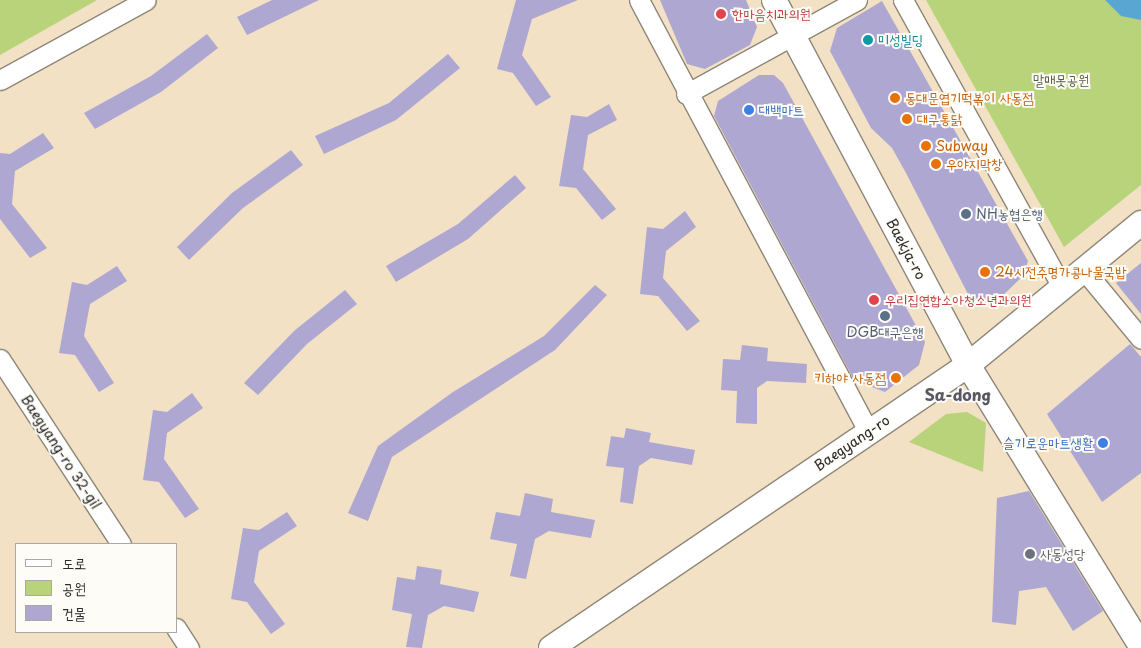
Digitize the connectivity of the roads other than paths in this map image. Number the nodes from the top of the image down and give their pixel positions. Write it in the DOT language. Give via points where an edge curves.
graph roads {
  1 [pos="146,0"];
  2 [pos="639,0"];
  3 [pos="774,0"];
  4 [pos="858,0"];
  5 [pos="903,0"];
  6 [pos="792,36"];
  7 [pos="0,80"];
  8 [pos="686,94"];
  9 [pos="1141,223"];
  10 [pos="1084,270"];
  11 [pos="1062,287"];
  12 [pos="1141,339"];
  13 [pos="0,359"];
  14 [pos="968,365"];
  15 [pos="869,432"];
  16 [pos="120,543"];
  17 [pos="178,631"];
  18 [pos="1141,646"];
  19 [pos="189,648"];
  20 [pos="551,648"];
  1 -- 7 [label="street"];
  2 -- 8 [label="street"];
  3 -- 6 [label="street, Baekja-ro"];
  4 -- 6 [label="street"];
  5 -- 11 [label="street"];
  6 -- 8 [label="street"];
  6 -- 14 [label="street, Baekja-ro"];
  8 -- 15 [label="street"];
  9 -- 10 [label="street, Baegyang-ro"];
  10 -- 11 [label="street, Baegyang-ro"];
  10 -- 12 [label="street"];
  11 -- 14 [label="street, Baegyang-ro"];
  13 -- 16 [label="street, Baegyang-ro 32-gil"];
  14 -- 15 [label="street, Baegyang-ro"];
  14 -- 18 [label="street, Baekja-ro"];
  15 -- 20 [label="street, Baegyang-ro"];
  17 -- 19 [label="street"];
}
